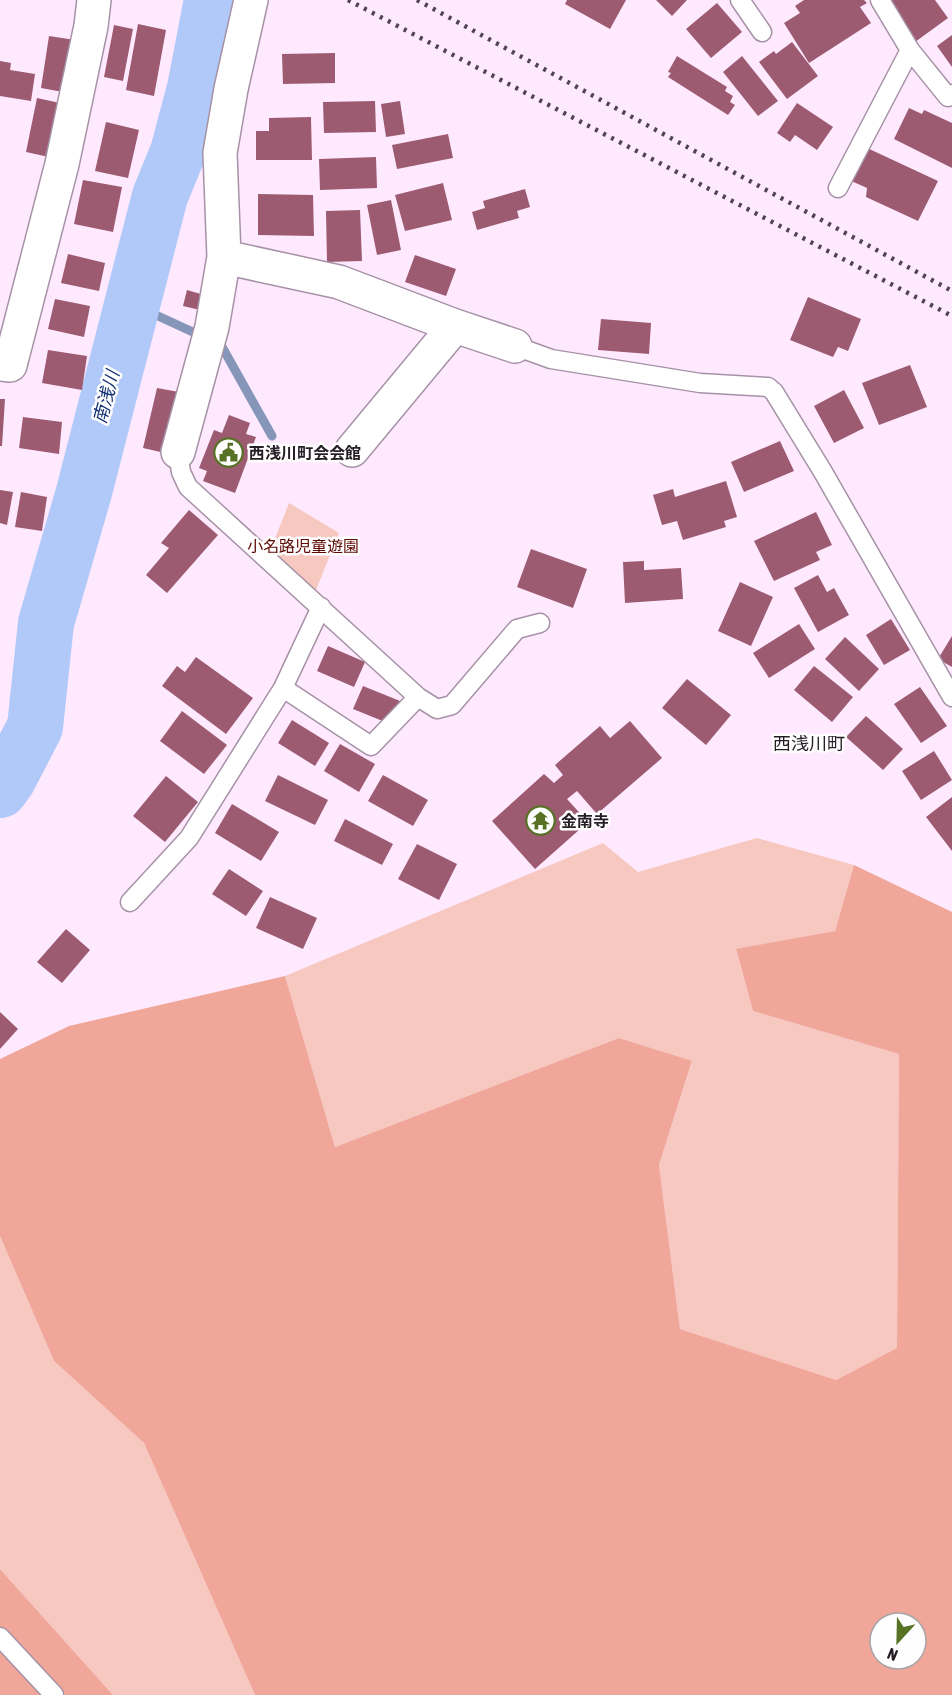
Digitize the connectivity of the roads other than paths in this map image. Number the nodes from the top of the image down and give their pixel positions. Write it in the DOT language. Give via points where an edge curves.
graph roads {
  1 [pos="94,0"];
  2 [pos="251,0"];
  3 [pos="740,0"];
  4 [pos="880,0"];
  5 [pos="762,32"];
  6 [pos="910,50"];
  7 [pos="952,94"];
  8 [pos="838,188"];
  9 [pos="224,257"];
  10 [pos="455,326"];
  11 [pos="515,346"];
  12 [pos="0,364"];
  13 [pos="352,450"];
  14 [pos="178,452"];
  15 [pos="321,607"];
  16 [pos="540,623"];
  17 [pos="283,688"];
  18 [pos="418,697"];
  19 [pos="952,697"];
  20 [pos="130,902"];
  21 [pos="0,1637"];
  22 [pos="54,1695"];
  1 -- 12 [label="street" via="62,164 10,365"];
  2 -- 9 [label="street" via="220,153"];
  3 -- 5 [label="lane"];
  4 -- 6 [label="lane"];
  6 -- 7 [label="lane" via="948,97"];
  6 -- 8 [label="lane"];
  9 -- 10 [label="street" via="339,282"];
  9 -- 14 [label="street" via="208,339"];
  10 -- 11 [label="street"];
  10 -- 13 [label="street"];
  11 -- 19 [label="lane" via="551,359 700,383 768,387 823,472"];
  14 -- 15 [label="lane" via="188,487"];
  15 -- 17 [label="lane"];
  15 -- 18 [label="lane"];
  16 -- 18 [label="lane" via="517,629 452,705 437,709"];
  17 -- 18 [label="lane" via="371,746"];
  17 -- 20 [label="lane" via="189,838"];
  21 -- 22 [label="lane"];
}
